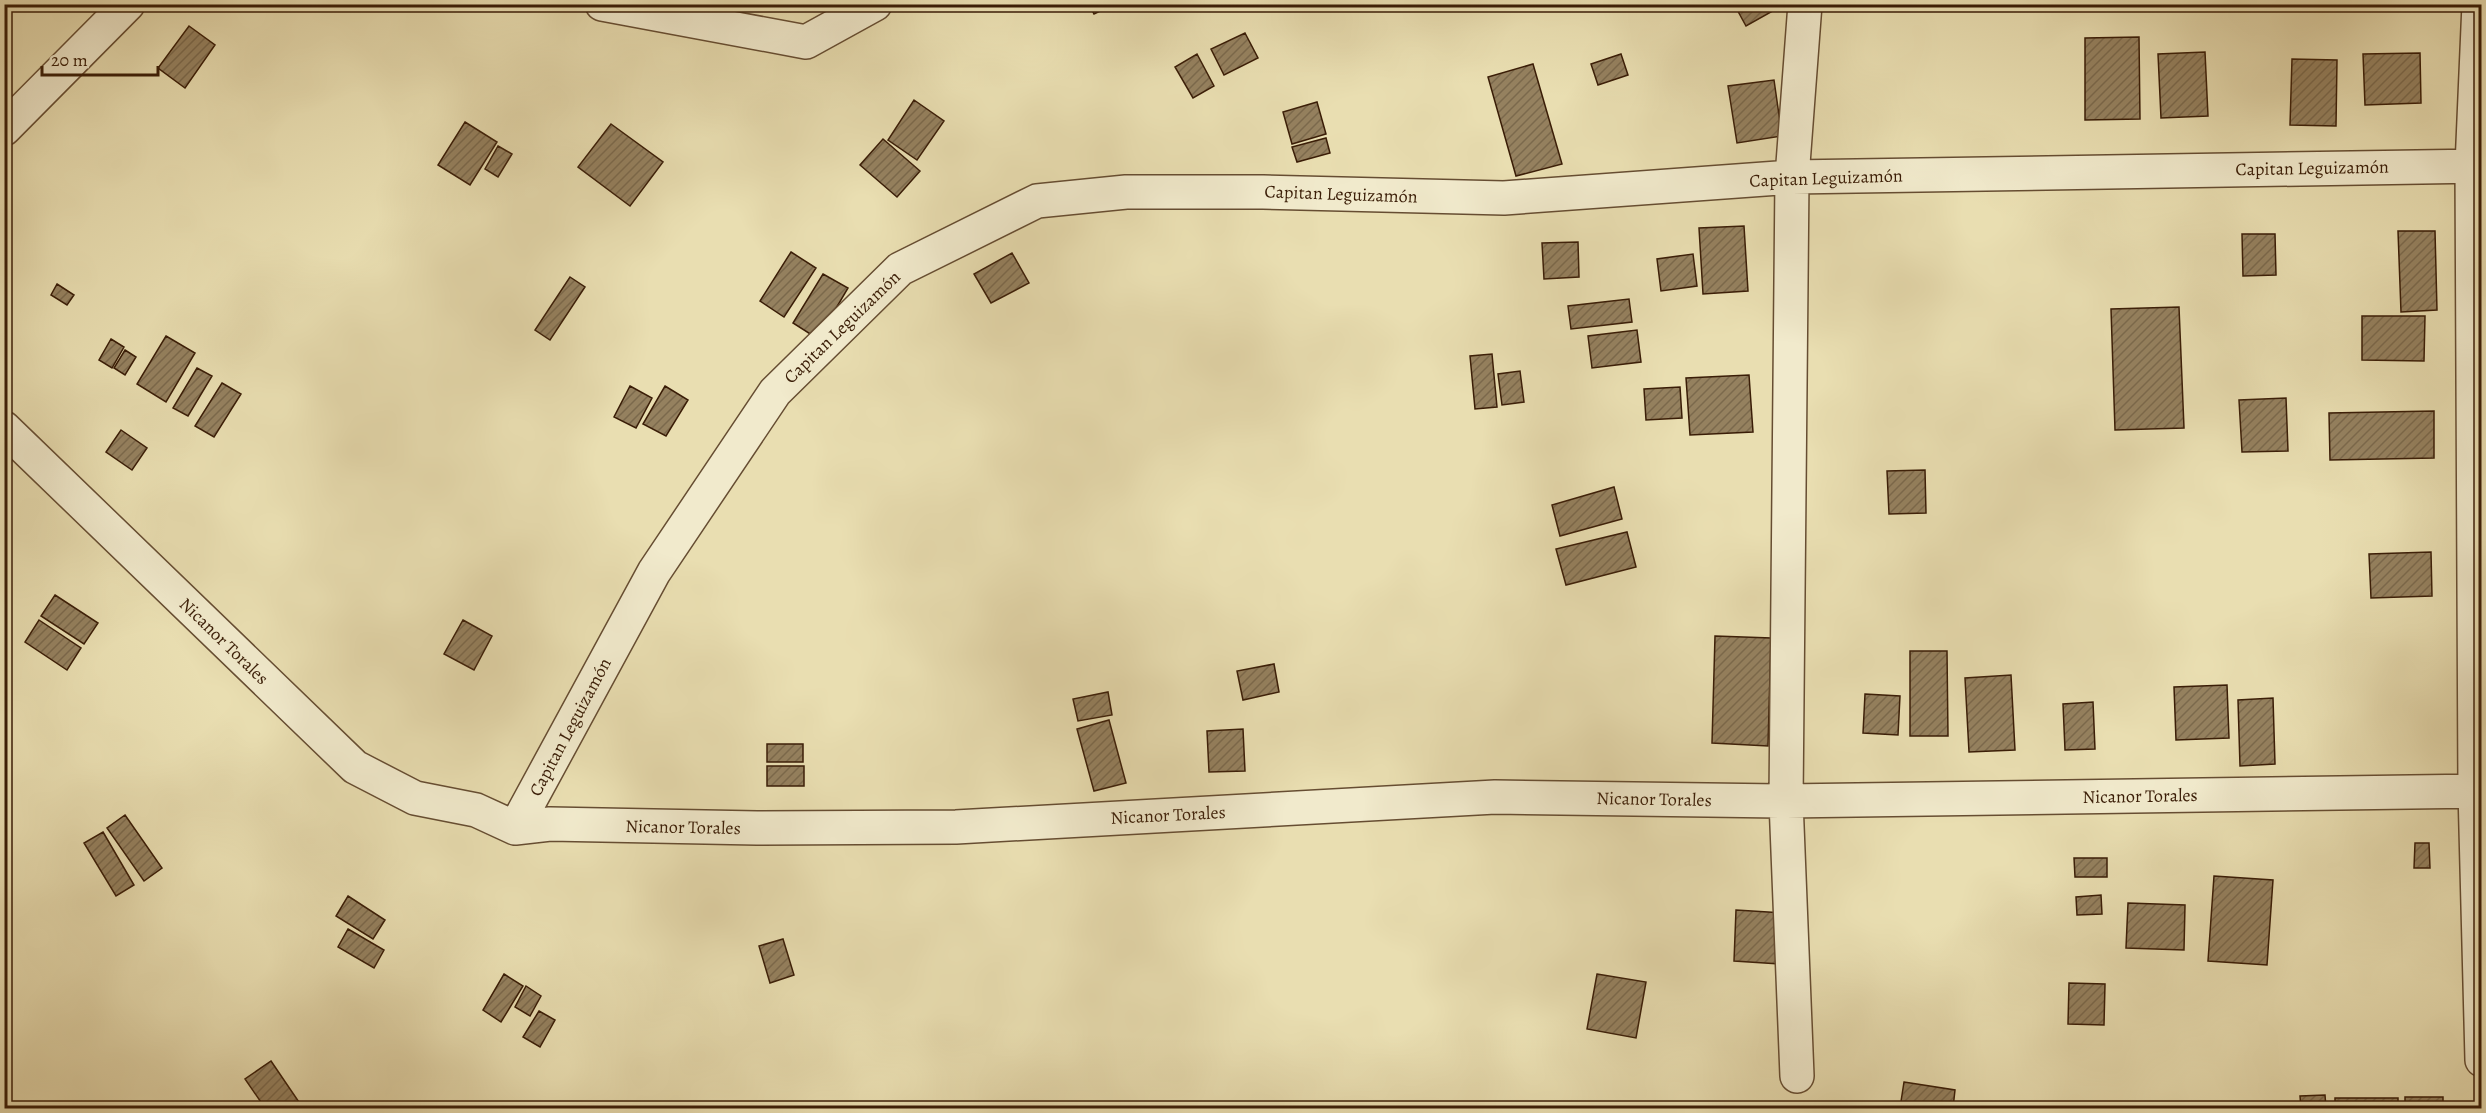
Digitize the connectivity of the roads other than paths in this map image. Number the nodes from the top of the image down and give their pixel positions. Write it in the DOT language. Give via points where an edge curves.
graph roads {
  1 [pos="128,4"];
  2 [pos="602,4"];
  3 [pos="874,4"];
  4 [pos="1805,4"];
  5 [pos="2479,4"];
  6 [pos="4,129"];
  7 [pos="2477,166"];
  8 [pos="1792,177"];
  9 [pos="4,428"];
  10 [pos="2478,791"];
  11 [pos="1786,801"];
  12 [pos="515,828"];
  13 [pos="2481,1060"];
  14 [pos="1797,1076"];
  1 -- 6 [label="street"];
  2 -- 3 [label="street" via="806,42"];
  4 -- 8 [label="street"];
  5 -- 7 [label="street"];
  7 -- 8 [label="street, Capitan Leguizamón"];
  7 -- 10 [label="street"];
  8 -- 11 [label="street"];
  8 -- 12 [label="street, Capitan Leguizamón" via="1504,198 1114,193 1037,201 900,268 775,392 654,572"];
  9 -- 12 [label="street, Nicanor Torales" via="355,767 415,798 476,810"];
  10 -- 11 [label="street, Nicanor Torales"];
  10 -- 13 [label="street"];
  11 -- 12 [label="street, Nicanor Torales" via="1494,798 956,827 550,824"];
  11 -- 14 [label="street"];
}
